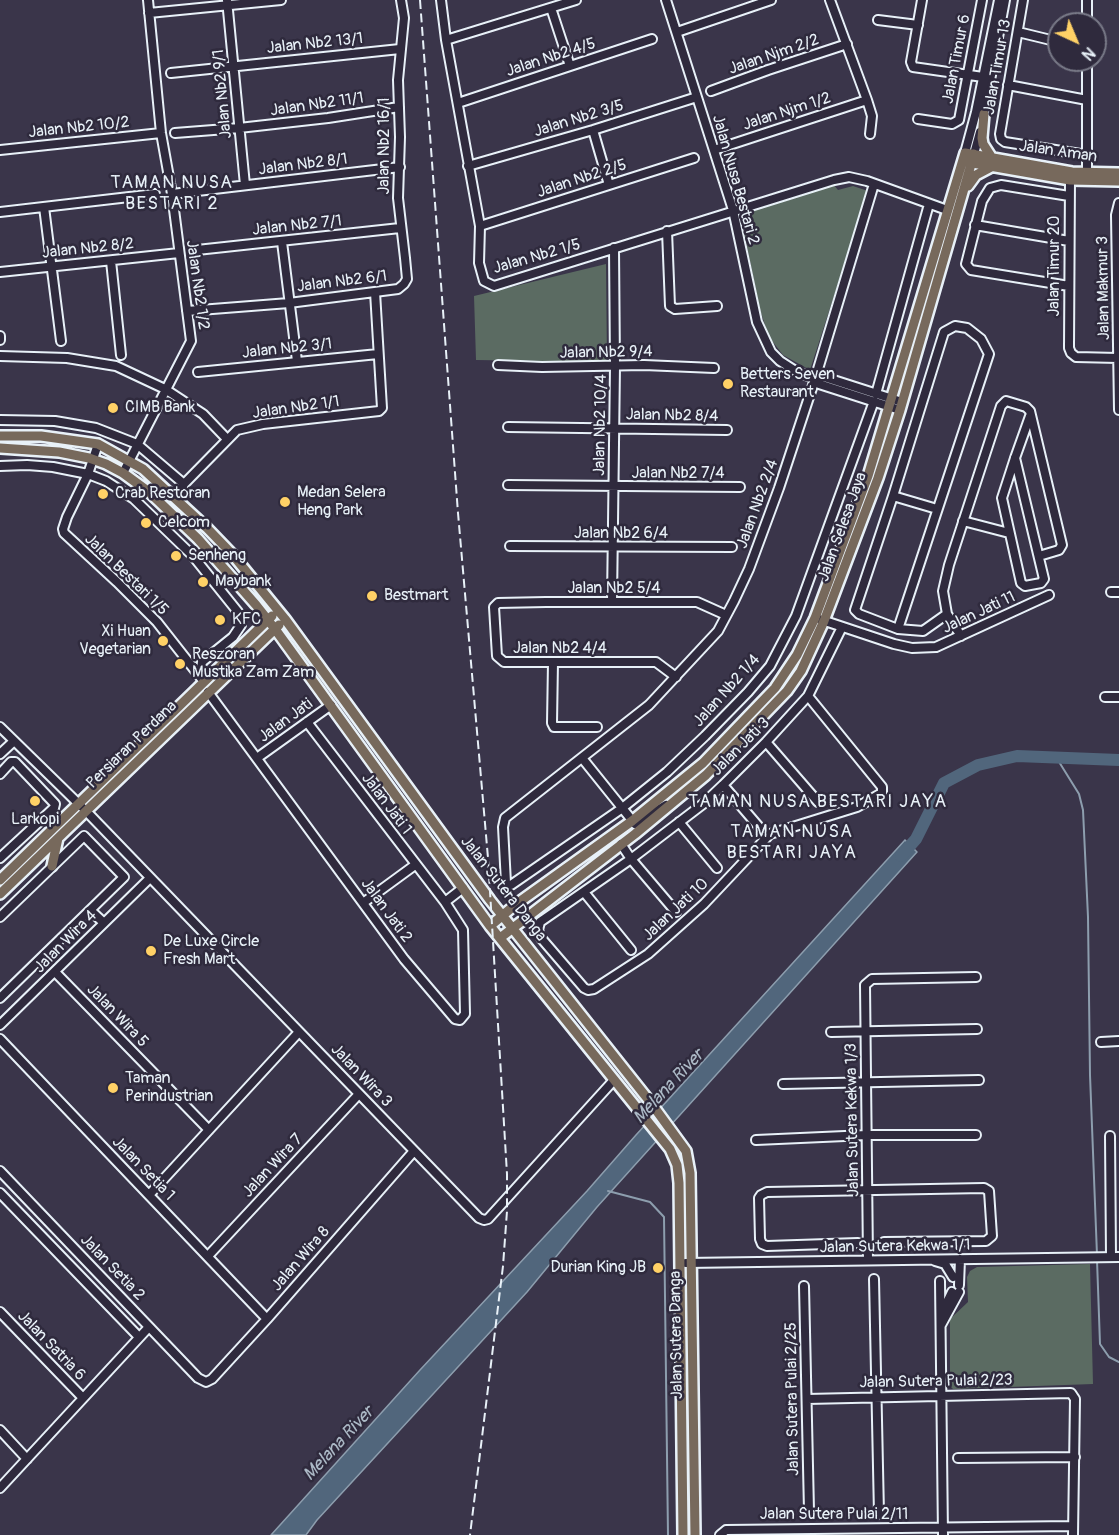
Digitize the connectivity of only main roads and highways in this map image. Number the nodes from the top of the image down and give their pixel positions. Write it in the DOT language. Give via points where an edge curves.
graph roads {
  1 [pos="984,114"];
  2 [pos="993,162"];
  3 [pos="1119,173"];
  4 [pos="1119,181"];
  5 [pos="951,213"];
  6 [pos="0,436"];
  7 [pos="0,448"];
  8 [pos="256,605"];
  9 [pos="278,611"];
  10 [pos="285,619"];
  11 [pos="267,620"];
  12 [pos="820,620"];
  13 [pos="275,628"];
  14 [pos="254,633"];
  15 [pos="256,646"];
  16 [pos="288,647"];
  17 [pos="82,807"];
  18 [pos="58,838"];
  19 [pos="52,866"];
  20 [pos="0,880"];
  21 [pos="0,894"];
  22 [pos="490,900"];
  23 [pos="515,905"];
  24 [pos="534,911"];
  25 [pos="503,916"];
  26 [pos="490,926"];
  27 [pos="512,927"];
  28 [pos="500,938"];
  29 [pos="522,939"];
  30 [pos="684,1535"];
  31 [pos="695,1535"];
  1 -- 2 [label="main road" via="983,144"];
  2 -- 3 [label="main road, Jalan Aman" via="1087,174"];
  2 -- 4 [label="main road, Jalan Aman" via="1070,180"];
  2 -- 5 [label="main road" via="971,180"];
  2 -- 5 [label="main road, Jalan Selesa Jaya" via="969,158"];
  5 -- 12 [label="main road, Jalan Selesa Jaya"];
  5 -- 12 [label="main road, Jalan Selesa Jaya" via="901,406 878,477"];
  6 -- 9 [label="main road, Jalan Sutera Danga" via="41,436 98,444 128,460 157,481 232,554"];
  7 -- 8 [label="main road, Jalan Sutera Danga" via="94,459 123,473 198,539"];
  8 -- 11 [label="main road, Jalan Sutera Danga"];
  8 -- 14 [label="main road" via="259,621"];
  9 -- 10 [label="main road, Jalan Sutera Danga"];
  9 -- 11 [label="main road, Persiaran Perdana"];
  10 -- 13 [label="main road, Persiaran Perdana"];
  10 -- 22 [label="main road, Jalan Sutera Danga"];
  11 -- 13 [label="main road, Jalan Sutera Danga"];
  11 -- 14 [label="main road, Persiaran Perdana"];
  12 -- 23 [label="main road, Jalan Selesa Jaya" via="775,688 703,763 632,821"];
  12 -- 24 [label="main road, Jalan Selesa Jaya" via="801,671 734,748 672,803"];
  13 -- 15 [label="main road, Persiaran Perdana"];
  13 -- 16 [label="main road, Jalan Sutera Danga"];
  14 -- 17 [label="main road, Persiaran Perdana" via="202,679"];
  15 -- 16 [label="main road" via="278,642"];
  15 -- 17 [label="main road, Persiaran Perdana"];
  16 -- 26 [label="main road, Jalan Sutera Danga"];
  17 -- 18 [label="main road, Persiaran Perdana"];
  17 -- 20 [label="main road, Persiaran Perdana"];
  18 -- 19 [label="main road"];
  18 -- 21 [label="main road, Persiaran Perdana"];
  22 -- 23 [label="main road" via="500,906"];
  22 -- 25 [label="main road, Jalan Sutera Danga"];
  23 -- 25 [label="main road, Jalan Selesa Jaya"];
  24 -- 27 [label="main road, Jalan Selesa Jaya"];
  24 -- 29 [label="main road" via="522,925"];
  25 -- 26 [label="main road, Jalan Selesa Jaya"];
  25 -- 27 [label="main road, Jalan Sutera Danga"];
  26 -- 28 [label="main road, Jalan Sutera Danga"];
  27 -- 28 [label="main road, Jalan Selesa Jaya"];
  27 -- 29 [label="main road, Jalan Sutera Danga"];
  28 -- 30 [label="main road, Jalan Sutera Danga" via="670,1149 677,1165"];
  29 -- 31 [label="main road, Jalan Sutera Danga" via="686,1151"];
}
